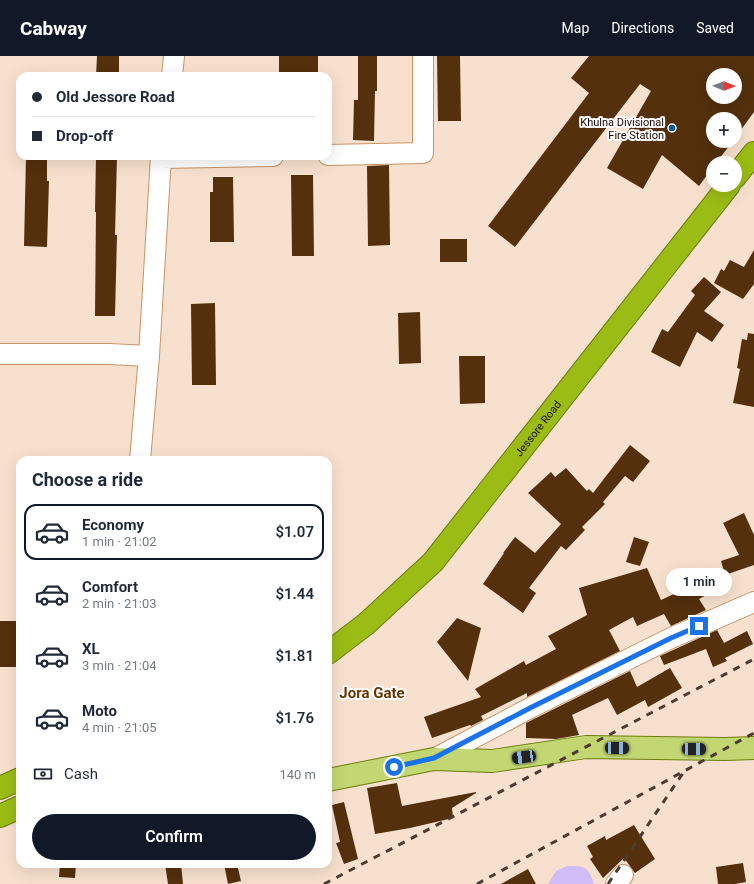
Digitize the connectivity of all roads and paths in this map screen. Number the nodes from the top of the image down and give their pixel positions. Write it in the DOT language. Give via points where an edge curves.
graph roads {
  1 [pos="174,56"];
  2 [pos="423,56"];
  3 [pos="172,72"];
  4 [pos="754,153"];
  5 [pos="332,155"];
  6 [pos="161,160"];
  7 [pos="742,168"];
  8 [pos="724,192"];
  9 [pos="0,354"];
  10 [pos="149,356"];
  11 [pos="140,456"];
  12 [pos="754,602"];
  13 [pos="332,650"];
  14 [pos="754,748"];
  15 [pos="434,758"];
  16 [pos="332,779"];
  17 [pos="16,781"];
  18 [pos="0,788"];
  19 [pos="0,806"];
  20 [pos="16,806"];
  21 [pos="16,808"];
  22 [pos="0,816"];
  1 -- 3 [label="street"];
  2 -- 5 [label="street" via="423,153"];
  4 -- 7 [label="highway"];
  6 -- 10 [label="street"];
  8 -- 13 [label="highway, Jessore Road" via="434,562 366,624"];
  9 -- 10 [label="street"];
  10 -- 11 [label="street"];
  12 -- 15 [label="street" via="671,638"];
  14 -- 15 [label="main road" via="586,747 492,761"];
  15 -- 16 [label="main road"];
  17 -- 18 [label="highway"];
  19 -- 20 [label="main road"];
  21 -- 22 [label="highway"];
}
